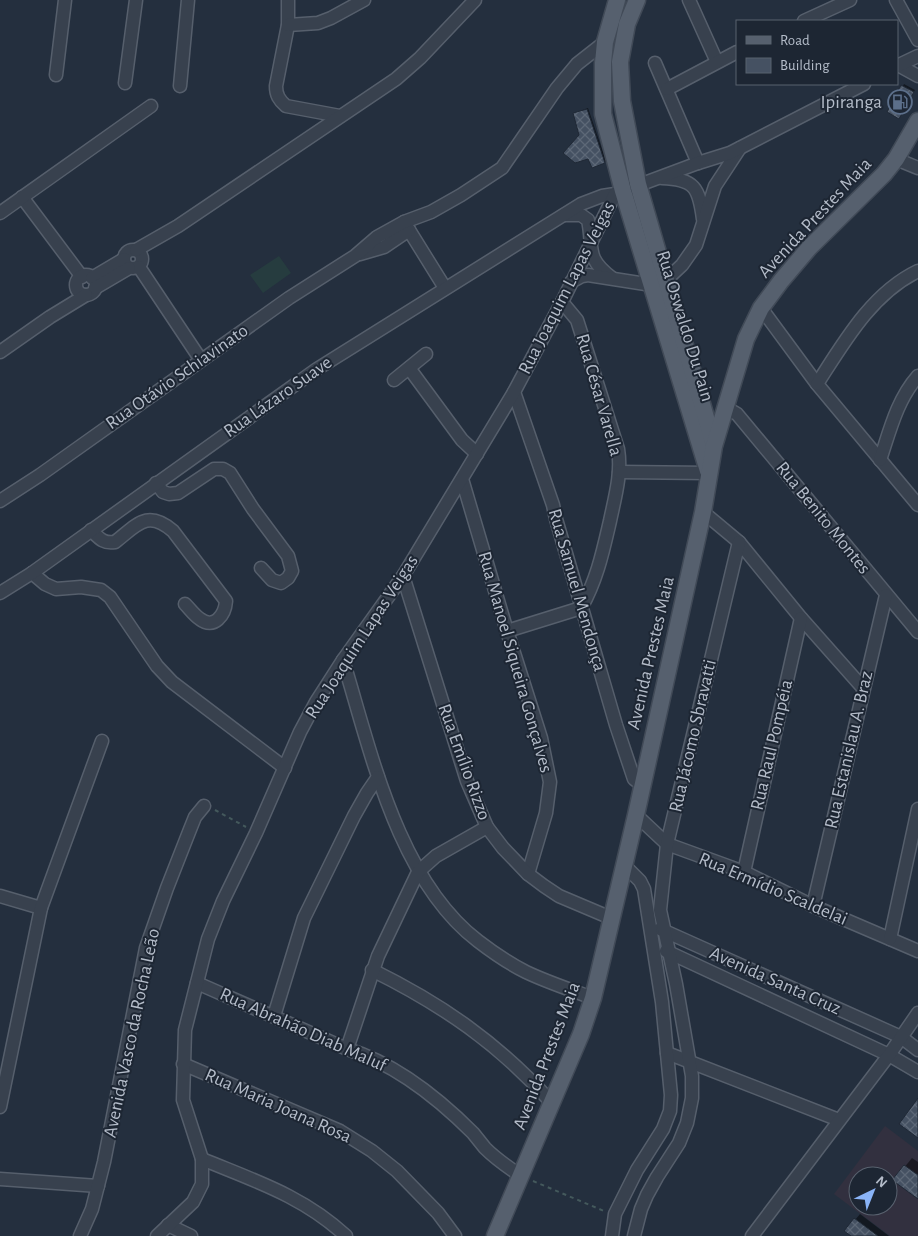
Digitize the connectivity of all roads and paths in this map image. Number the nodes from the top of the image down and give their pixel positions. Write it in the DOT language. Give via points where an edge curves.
graph roads {
  1 [pos="65,0"];
  2 [pos="136,0"];
  3 [pos="188,0"];
  4 [pos="288,0"];
  5 [pos="364,0"];
  6 [pos="475,0"];
  7 [pos="617,0"];
  8 [pos="636,0"];
  9 [pos="689,0"];
  10 [pos="850,0"];
  11 [pos="896,0"];
  12 [pos="806,20"];
  13 [pos="288,25"];
  14 [pos="918,40"];
  15 [pos="605,42"];
  16 [pos="736,52"];
  17 [pos="918,56"];
  18 [pos="717,62"];
  19 [pos="655,63"];
  20 [pos="898,66"];
  21 [pos="898,66"];
  22 [pos="56,75"];
  23 [pos="918,76"];
  24 [pos="125,83"];
  25 [pos="862,85"];
  26 [pos="180,86"];
  27 [pos="667,89"];
  28 [pos="151,106"];
  29 [pos="340,116"];
  30 [pos="918,121"];
  31 [pos="740,146"];
  32 [pos="896,159"];
  33 [pos="698,163"];
  34 [pos="918,168"];
  35 [pos="655,178"];
  36 [pos="638,184"];
  37 [pos="619,193"];
  38 [pos="22,197"];
  39 [pos="0,213"];
  40 [pos="564,215"];
  41 [pos="704,224"];
  42 [pos="406,226"];
  43 [pos="590,245"];
  44 [pos="134,261"];
  45 [pos="918,271"];
  46 [pos="612,278"];
  47 [pos="572,282"];
  48 [pos="659,283"];
  49 [pos="86,285"];
  50 [pos="445,288"];
  51 [pos="562,302"];
  52 [pos="761,308"];
  53 [pos="0,352"];
  54 [pos="426,354"];
  55 [pos="201,360"];
  56 [pos="409,368"];
  57 [pos="918,378"];
  58 [pos="394,380"];
  59 [pos="817,384"];
  60 [pos="514,392"];
  61 [pos="725,408"];
  62 [pos="714,446"];
  63 [pos="477,454"];
  64 [pos="880,460"];
  65 [pos="619,472"];
  66 [pos="709,473"];
  67 [pos="462,479"];
  68 [pos="156,483"];
  69 [pos="0,501"];
  70 [pos="918,505"];
  71 [pos="702,512"];
  72 [pos="91,530"];
  73 [pos="739,542"];
  74 [pos="261,568"];
  75 [pos="32,572"];
  76 [pos="403,576"];
  77 [pos="0,594"];
  78 [pos="886,595"];
  79 [pos="185,604"];
  80 [pos="581,608"];
  81 [pos="801,618"];
  82 [pos="507,631"];
  83 [pos="918,632"];
  84 [pos="343,660"];
  85 [pos="863,688"];
  86 [pos="102,741"];
  87 [pos="285,768"];
  88 [pos="378,777"];
  89 [pos="642,785"];
  90 [pos="204,806"];
  91 [pos="918,809"];
  92 [pos="636,815"];
  93 [pos="487,827"];
  94 [pos="256,833"];
  95 [pos="667,844"];
  96 [pos="625,866"];
  97 [pos="418,872"];
  98 [pos="744,872"];
  99 [pos="528,874"];
  100 [pos="0,896"];
  101 [pos="813,906"];
  102 [pos="41,908"];
  103 [pos="611,918"];
  104 [pos="649,923"];
  105 [pos="665,932"];
  106 [pos="890,939"];
  107 [pos="653,944"];
  108 [pos="918,951"];
  109 [pos="670,952"];
  110 [pos="372,970"];
  111 [pos="196,983"];
  112 [pos="593,998"];
  113 [pos="918,1013"];
  114 [pos="274,1016"];
  115 [pos="901,1037"];
  116 [pos="347,1049"];
  117 [pos="918,1050"];
  118 [pos="667,1053"];
  119 [pos="889,1055"];
  120 [pos="689,1060"];
  121 [pos="183,1064"];
  122 [pos="918,1072"];
  123 [pos="552,1103"];
  124 [pos="0,1107"];
  125 [pos="839,1120"];
  126 [pos="202,1159"];
  127 [pos="521,1176"];
  128 [pos="0,1178"];
  129 [pos="98,1186"];
  130 [pos="168,1225"];
  131 [pos="613,1225"];
  132 [pos="80,1236"];
  133 [pos="157,1236"];
  134 [pos="191,1236"];
  135 [pos="346,1236"];
  136 [pos="455,1236"];
  137 [pos="495,1236"];
  138 [pos="604,1236"];
  139 [pos="634,1236"];
  140 [pos="752,1236"];
  1 -- 22 [label="street"];
  2 -- 24 [label="street"];
  3 -- 26 [label="street"];
  4 -- 13 [label="street"];
  5 -- 13 [label="street" via="318,23"];
  6 -- 29 [label="street" via="414,63"];
  7 -- 15 [label="main road, Rua Oswaldo Du Pain"];
  8 -- 36 [label="main road, Rua Oswaldo Du Pain" via="627,24 620,62 622,101"];
  9 -- 18 [label="street"];
  10 -- 12 [label="street"];
  11 -- 14 [label="street"];
  13 -- 29 [label="street" via="276,94 286,106"];
  15 -- 37 [label="main road, Rua Oswaldo Du Pain" via="603,114"];
  15 -- 42 [label="street, Rua Otávio Schiavinato" via="577,64 557,88 502,168"];
  16 -- 18 [label="street"];
  17 -- 20 [label="street"];
  18 -- 27 [label="street"];
  19 -- 27 [label="street"];
  21 -- 23 [label="street"];
  25 -- 31 [label="street, Rua Lázaro Suave"];
  27 -- 33 [label="street"];
  28 -- 38 [label="street"];
  29 -- 44 [label="street" via="178,226"];
  30 -- 32 [label="main road, Avenida Prestes Maia"];
  31 -- 33 [label="street, Rua Lázaro Suave" via="730,153"];
  31 -- 41 [label="street" via="715,186"];
  32 -- 34 [label="street"];
  32 -- 52 [label="main road, Avenida Prestes Maia" via="804,254"];
  33 -- 35 [label="street, Rua Lázaro Suave"];
  35 -- 36 [label="street, Rua Lázaro Suave"];
  35 -- 41 [label="street" via="672,178 691,185 700,197"];
  36 -- 37 [label="street, Rua Lázaro Suave"];
  36 -- 48 [label="main road, Rua Oswaldo Du Pain"];
  37 -- 40 [label="street, Rua Lázaro Suave" via="590,199"];
  37 -- 43 [label="street, Rua Joaquim Lapas Veigas"];
  37 -- 48 [label="main road, Rua Oswaldo Du Pain"];
  38 -- 39 [label="street"];
  38 -- 49 [label="street"];
  40 -- 43 [label="street" via="581,215 588,220"];
  40 -- 50 [label="street, Rua Lázaro Suave"];
  41 -- 48 [label="street" via="696,245 682,265"];
  42 -- 50 [label="street"];
  42 -- 55 [label="street, Rua Otávio Schiavinato" via="377,237 355,256"];
  43 -- 46 [label="street" via="599,269"];
  43 -- 47 [label="street, Rua Joaquim Lapas Veigas"];
  44 -- 49 [label="street"];
  44 -- 55 [label="street"];
  45 -- 59 [label="street" via="886,292 841,346"];
  46 -- 47 [label="street" via="588,275"];
  46 -- 48 [label="street"];
  47 -- 51 [label="street, Rua Joaquim Lapas Veigas"];
  48 -- 62 [label="main road, Rua Oswaldo Du Pain"];
  48 -- 66 [label="main road, Rua Oswaldo Du Pain"];
  49 -- 53 [label="street"];
  50 -- 68 [label="street, Rua Lázaro Suave" via="317,368"];
  51 -- 60 [label="street, Rua Joaquim Lapas Veigas"];
  51 -- 65 [label="street, Rua César Varella" via="577,320 618,449"];
  52 -- 59 [label="street"];
  52 -- 61 [label="main road, Avenida Prestes Maia" via="746,339"];
  54 -- 56 [label="street"];
  55 -- 69 [label="street, Rua Otávio Schiavinato"];
  56 -- 58 [label="street"];
  56 -- 63 [label="street" via="462,440"];
  57 -- 64 [label="street" via="906,391 895,413"];
  59 -- 64 [label="street"];
  60 -- 63 [label="street, Rua Joaquim Lapas Veigas"];
  60 -- 80 [label="street, Rua Samuel Mendonça" via="553,504"];
  61 -- 62 [label="main road, Avenida Prestes Maia"];
  61 -- 78 [label="street, Rua Benito Montes" via="737,414"];
  62 -- 66 [label="main road, Avenida Prestes Maia"];
  63 -- 67 [label="street, Rua Joaquim Lapas Veigas"];
  64 -- 70 [label="street"];
  65 -- 66 [label="street"];
  65 -- 80 [label="street, Rua César Varella" via="598,572"];
  66 -- 71 [label="main road, Avenida Prestes Maia"];
  67 -- 76 [label="street, Rua Joaquim Lapas Veigas"];
  67 -- 82 [label="street, Rua Manoel Siqueira Gonçalves"];
  68 -- 72 [label="street, Rua Lázaro Suave"];
  68 -- 74 [label="street" via="163,492 178,493 214,469 230,473 288,556 292,571 281,582 272,580"];
  71 -- 73 [label="street"];
  71 -- 89 [label="main road, Avenida Prestes Maia"];
  72 -- 75 [label="street, Rua Lázaro Suave"];
  72 -- 79 [label="street" via="103,542 110,543 143,521 162,522 173,531 226,601 226,610 216,621 209,623 201,620"];
  73 -- 81 [label="street"];
  73 -- 95 [label="street, Rua Jácomo Sbravatti"];
  75 -- 77 [label="street, Rua Lázaro Suave"];
  75 -- 87 [label="street" via="45,584 56,588 101,590 110,597 157,666 172,682"];
  76 -- 84 [label="street, Rua Joaquim Lapas Veigas"];
  76 -- 93 [label="street, Rua Emílio Rizzo" via="467,781"];
  78 -- 83 [label="street, Rua Benito Montes"];
  78 -- 85 [label="street, Rua Estanislau A. Braz"];
  80 -- 82 [label="street"];
  80 -- 89 [label="street, Rua Samuel Mendonça" via="627,760 634,779"];
  81 -- 85 [label="street"];
  81 -- 98 [label="street, Rua Raul Pompéia"];
  82 -- 99 [label="street, Rua Manoel Siqueira Gonçalves" via="541,738 550,782 546,813"];
  84 -- 87 [label="street, Rua Joaquim Lapas Veigas" via="316,702"];
  84 -- 88 [label="street"];
  85 -- 101 [label="street, Rua Estanislau A. Braz"];
  86 -- 102 [label="street"];
  87 -- 94 [label="street, Rua Joaquim Lapas Veigas"];
  88 -- 97 [label="street"];
  88 -- 114 [label="street" via="354,816 304,918"];
  89 -- 92 [label="main road, Avenida Prestes Maia"];
  90 -- 94 [label="path"];
  90 -- 129 [label="street, Avenida Vasco da Rocha Leão" via="186,838 146,948"];
  91 -- 106 [label="street"];
  92 -- 95 [label="street, Rua Ermídio Scaldelai"];
  92 -- 96 [label="main road, Avenida Prestes Maia"];
  93 -- 97 [label="street" via="436,856"];
  93 -- 99 [label="street, Rua Emílio Rizzo"];
  94 -- 111 [label="street, Rua Joaquim Lapas Veigas" via="223,901"];
  95 -- 98 [label="street, Rua Ermídio Scaldelai"];
  95 -- 105 [label="street, Rua Jácomo Sbravatti" via="660,896"];
  96 -- 103 [label="main road, Avenida Prestes Maia"];
  96 -- 104 [label="street" via="644,889"];
  97 -- 110 [label="street"];
  97 -- 112 [label="street" via="445,909 477,940 525,972"];
  98 -- 101 [label="street, Rua Ermídio Scaldelai"];
  99 -- 103 [label="street, Rua Emílio Rizzo" via="560,896"];
  100 -- 102 [label="street"];
  101 -- 106 [label="street, Rua Ermídio Scaldelai"];
  102 -- 124 [label="street"];
  103 -- 112 [label="main road, Avenida Prestes Maia"];
  104 -- 105 [label="street, Avenida Santa Cruz"];
  104 -- 107 [label="street"];
  105 -- 109 [label="street, Rua Jácomo Sbravatti"];
  105 -- 115 [label="street, Avenida Santa Cruz"];
  106 -- 108 [label="street, Rua Ermídio Scaldelai"];
  107 -- 109 [label="street, Avenida Santa Cruz"];
  107 -- 118 [label="street"];
  109 -- 119 [label="street, Avenida Santa Cruz"];
  109 -- 120 [label="street, Rua Jácomo Sbravatti"];
  110 -- 116 [label="street"];
  110 -- 123 [label="street" via="436,1004 467,1025 512,1061"];
  111 -- 114 [label="street, Rua Abrahão Diab Maluf"];
  111 -- 121 [label="street, Rua Joaquim Lapas Veigas" via="185,1030"];
  112 -- 123 [label="main road, Avenida Prestes Maia"];
  113 -- 115 [label="street"];
  114 -- 116 [label="street, Rua Abrahão Diab Maluf"];
  115 -- 117 [label="street, Avenida Santa Cruz"];
  115 -- 119 [label="street"];
  116 -- 127 [label="street, Rua Abrahão Diab Maluf" via="385,1065 428,1094 505,1166"];
  118 -- 120 [label="street"];
  118 -- 131 [label="street" via="670,1111 663,1129 637,1170"];
  119 -- 122 [label="street, Avenida Santa Cruz"];
  119 -- 125 [label="street"];
  120 -- 125 [label="street"];
  120 -- 139 [label="street, Rua Jácomo Sbravatti" via="692,1098 687,1123 679,1143 647,1195"];
  121 -- 126 [label="street, Rua Joaquim Lapas Veigas" via="183,1100"];
  121 -- 136 [label="street, Rua Maria Joana Rosa" via="340,1131 372,1151 397,1170 438,1212"];
  123 -- 127 [label="main road, Avenida Prestes Maia"];
  125 -- 140 [label="street"];
  126 -- 130 [label="street, Rua Joaquim Lapas Veigas" via="202,1184 193,1202"];
  126 -- 135 [label="street" via="290,1195 322,1215"];
  127 -- 131 [label="path" via="601,1210"];
  127 -- 137 [label="main road, Avenida Prestes Maia"];
  128 -- 129 [label="street"];
  129 -- 132 [label="street, Avenida Vasco da Rocha Leão"];
  130 -- 133 [label="street, Rua Joaquim Lapas Veigas"];
  130 -- 134 [label="street"];
  131 -- 138 [label="street"];
}
